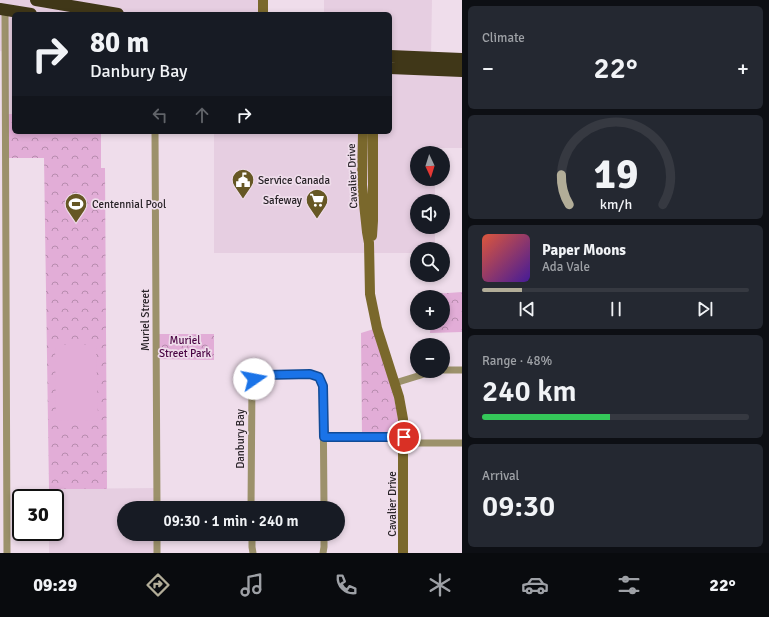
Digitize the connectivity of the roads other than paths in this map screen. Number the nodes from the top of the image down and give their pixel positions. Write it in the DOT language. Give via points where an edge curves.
graph roads {
  1 [pos="36,0"];
  2 [pos="263,0"];
  3 [pos="2,9"];
  4 [pos="19,12"];
  5 [pos="106,12"];
  6 [pos="263,12"];
  7 [pos="392,56"];
  8 [pos="462,59"];
  9 [pos="392,68"];
  10 [pos="462,71"];
  11 [pos="155,134"];
  12 [pos="363,134"];
  13 [pos="372,134"];
  14 [pos="3,158"];
  15 [pos="369,243"];
  16 [pos="450,370"];
  17 [pos="462,370"];
  18 [pos="411,378"];
  19 [pos="395,383"];
  20 [pos="324,437"];
  21 [pos="404,440"];
  22 [pos="462,443"];
  23 [pos="157,501"];
  24 [pos="251,501"];
  25 [pos="324,501"];
  26 [pos="157,541"];
  27 [pos="252,541"];
  28 [pos="324,541"];
  29 [pos="7,553"];
  30 [pos="157,553"];
  31 [pos="253,553"];
  32 [pos="323,553"];
  33 [pos="403,553"];
  1 -- 5 [label="highway"];
  2 -- 6 [label="street"];
  3 -- 4 [label="highway"];
  3 -- 14 [label="street"];
  7 -- 8 [label="highway"];
  9 -- 10 [label="highway"];
  11 -- 23 [label="street, Muriel Street"];
  12 -- 15 [label="street, Cavalier Drive" via="362,185"];
  13 -- 15 [label="street, Cavalier Drive" via="373,232"];
  14 -- 29 [label="street"];
  15 -- 19 [label="street, Cavalier Drive" via="370,294 377,328"];
  16 -- 17 [label="street"];
  18 -- 19 [label="street"];
  19 -- 21 [label="street, Cavalier Drive" via="402,409"];
  20 -- 21 [label="street"];
  20 -- 24 [label="street, Danbury Bay" via="323,386 319,377 310,374 265,375 254,379 251,387"];
  20 -- 25 [label="street, Danbury Bay"];
  21 -- 22 [label="street"];
  21 -- 33 [label="street, Cavalier Drive"];
  26 -- 30 [label="street"];
  27 -- 31 [label="street"];
  28 -- 32 [label="street"];
}
